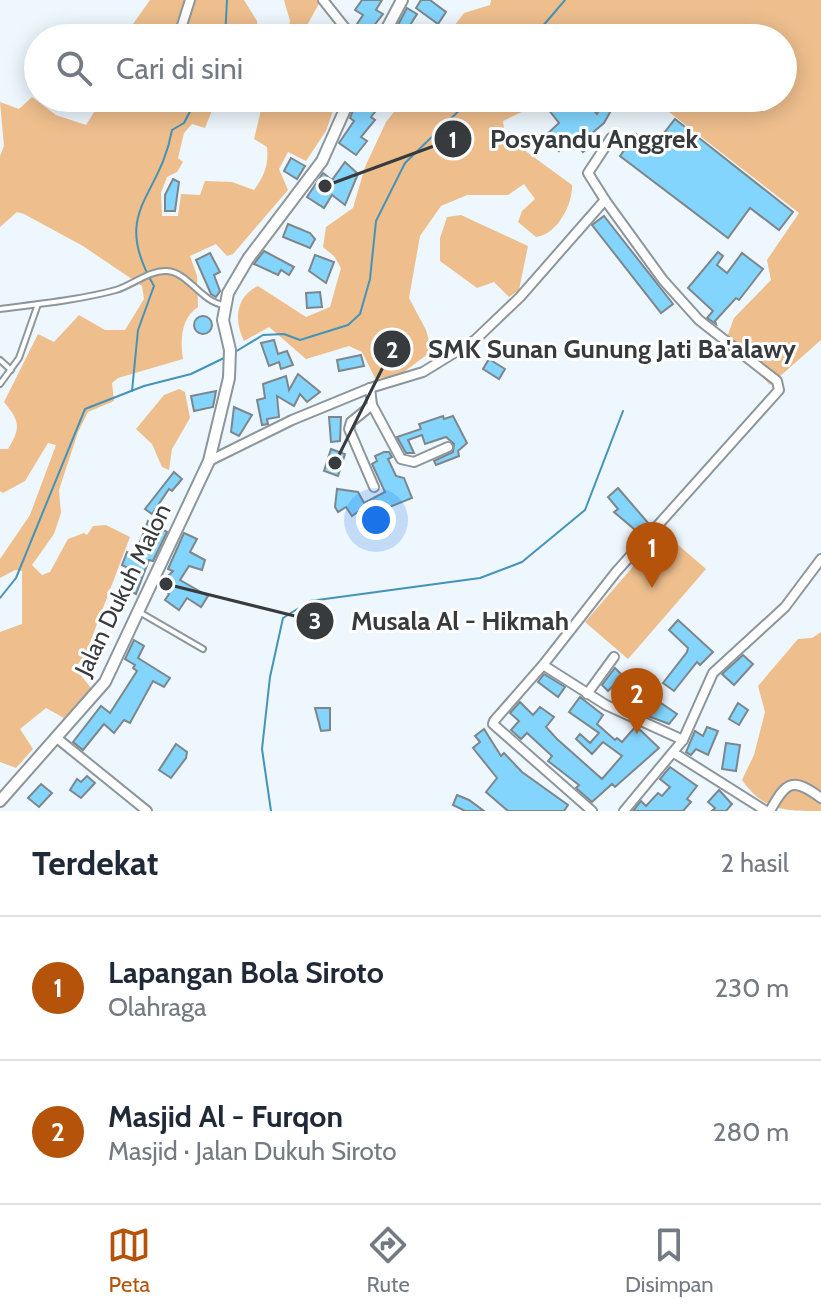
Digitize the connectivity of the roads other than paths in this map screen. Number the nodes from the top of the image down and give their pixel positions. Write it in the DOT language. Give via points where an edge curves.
graph roads {
  1 [pos="190,0"];
  2 [pos="323,0"];
  3 [pos="402,0"];
  4 [pos="182,24"];
  5 [pos="342,24"];
  6 [pos="389,24"];
  7 [pos="344,112"];
  8 [pos="611,138"];
  9 [pos="605,200"];
  10 [pos="38,304"];
  11 [pos="226,305"];
  12 [pos="0,309"];
  13 [pos="0,360"];
  14 [pos="11,370"];
  15 [pos="0,384"];
  16 [pos="370,388"];
  17 [pos="372,405"];
  18 [pos="448,447"];
  19 [pos="209,461"];
  20 [pos="374,487"];
  21 [pos="821,559"];
  22 [pos="139,612"];
  23 [pos="203,649"];
  24 [pos="614,657"];
  25 [pos="543,665"];
  26 [pos="587,694"];
  27 [pos="58,739"];
  28 [pos="683,740"];
  29 [pos="674,753"];
  30 [pos="821,798"];
  31 [pos="0,801"];
  32 [pos="147,811"];
  33 [pos="592,811"];
  34 [pos="624,811"];
  35 [pos="768,811"];
  1 -- 4 [label="street"];
  2 -- 5 [label="street"];
  3 -- 6 [label="street"];
  7 -- 11 [label="street, Jalan Dukuh Malon" via="322,161 248,259"];
  8 -- 9 [label="street" via="588,173"];
  9 -- 16 [label="street" via="475,340 423,372"];
  9 -- 25 [label="street" via="699,320 777,381 779,390 616,572"];
  10 -- 11 [label="lane" via="113,291 171,271 205,299"];
  10 -- 12 [label="lane"];
  10 -- 14 [label="lane"];
  11 -- 19 [label="street, Jalan Dukuh Malon" via="229,378"];
  13 -- 14 [label="lane"];
  14 -- 15 [label="lane"];
  16 -- 17 [label="street"];
  16 -- 19 [label="street"];
  17 -- 18 [label="street" via="401,459 414,462"];
  17 -- 20 [label="street" via="349,429"];
  19 -- 22 [label="street, Jalan Dukuh Malon"];
  21 -- 28 [label="street" via="777,615 713,673"];
  22 -- 23 [label="lane"];
  22 -- 27 [label="street, Jalan Dukuh Malon" via="105,682"];
  24 -- 26 [label="street"];
  25 -- 26 [label="street"];
  25 -- 33 [label="street" via="493,724"];
  26 -- 28 [label="street"];
  27 -- 31 [label="street, Jalan Dukuh Malon"];
  27 -- 32 [label="street"];
  28 -- 29 [label="street"];
  29 -- 34 [label="street"];
  29 -- 35 [label="street"];
  30 -- 35 [label="street" via="803,785 789,785"];
}
